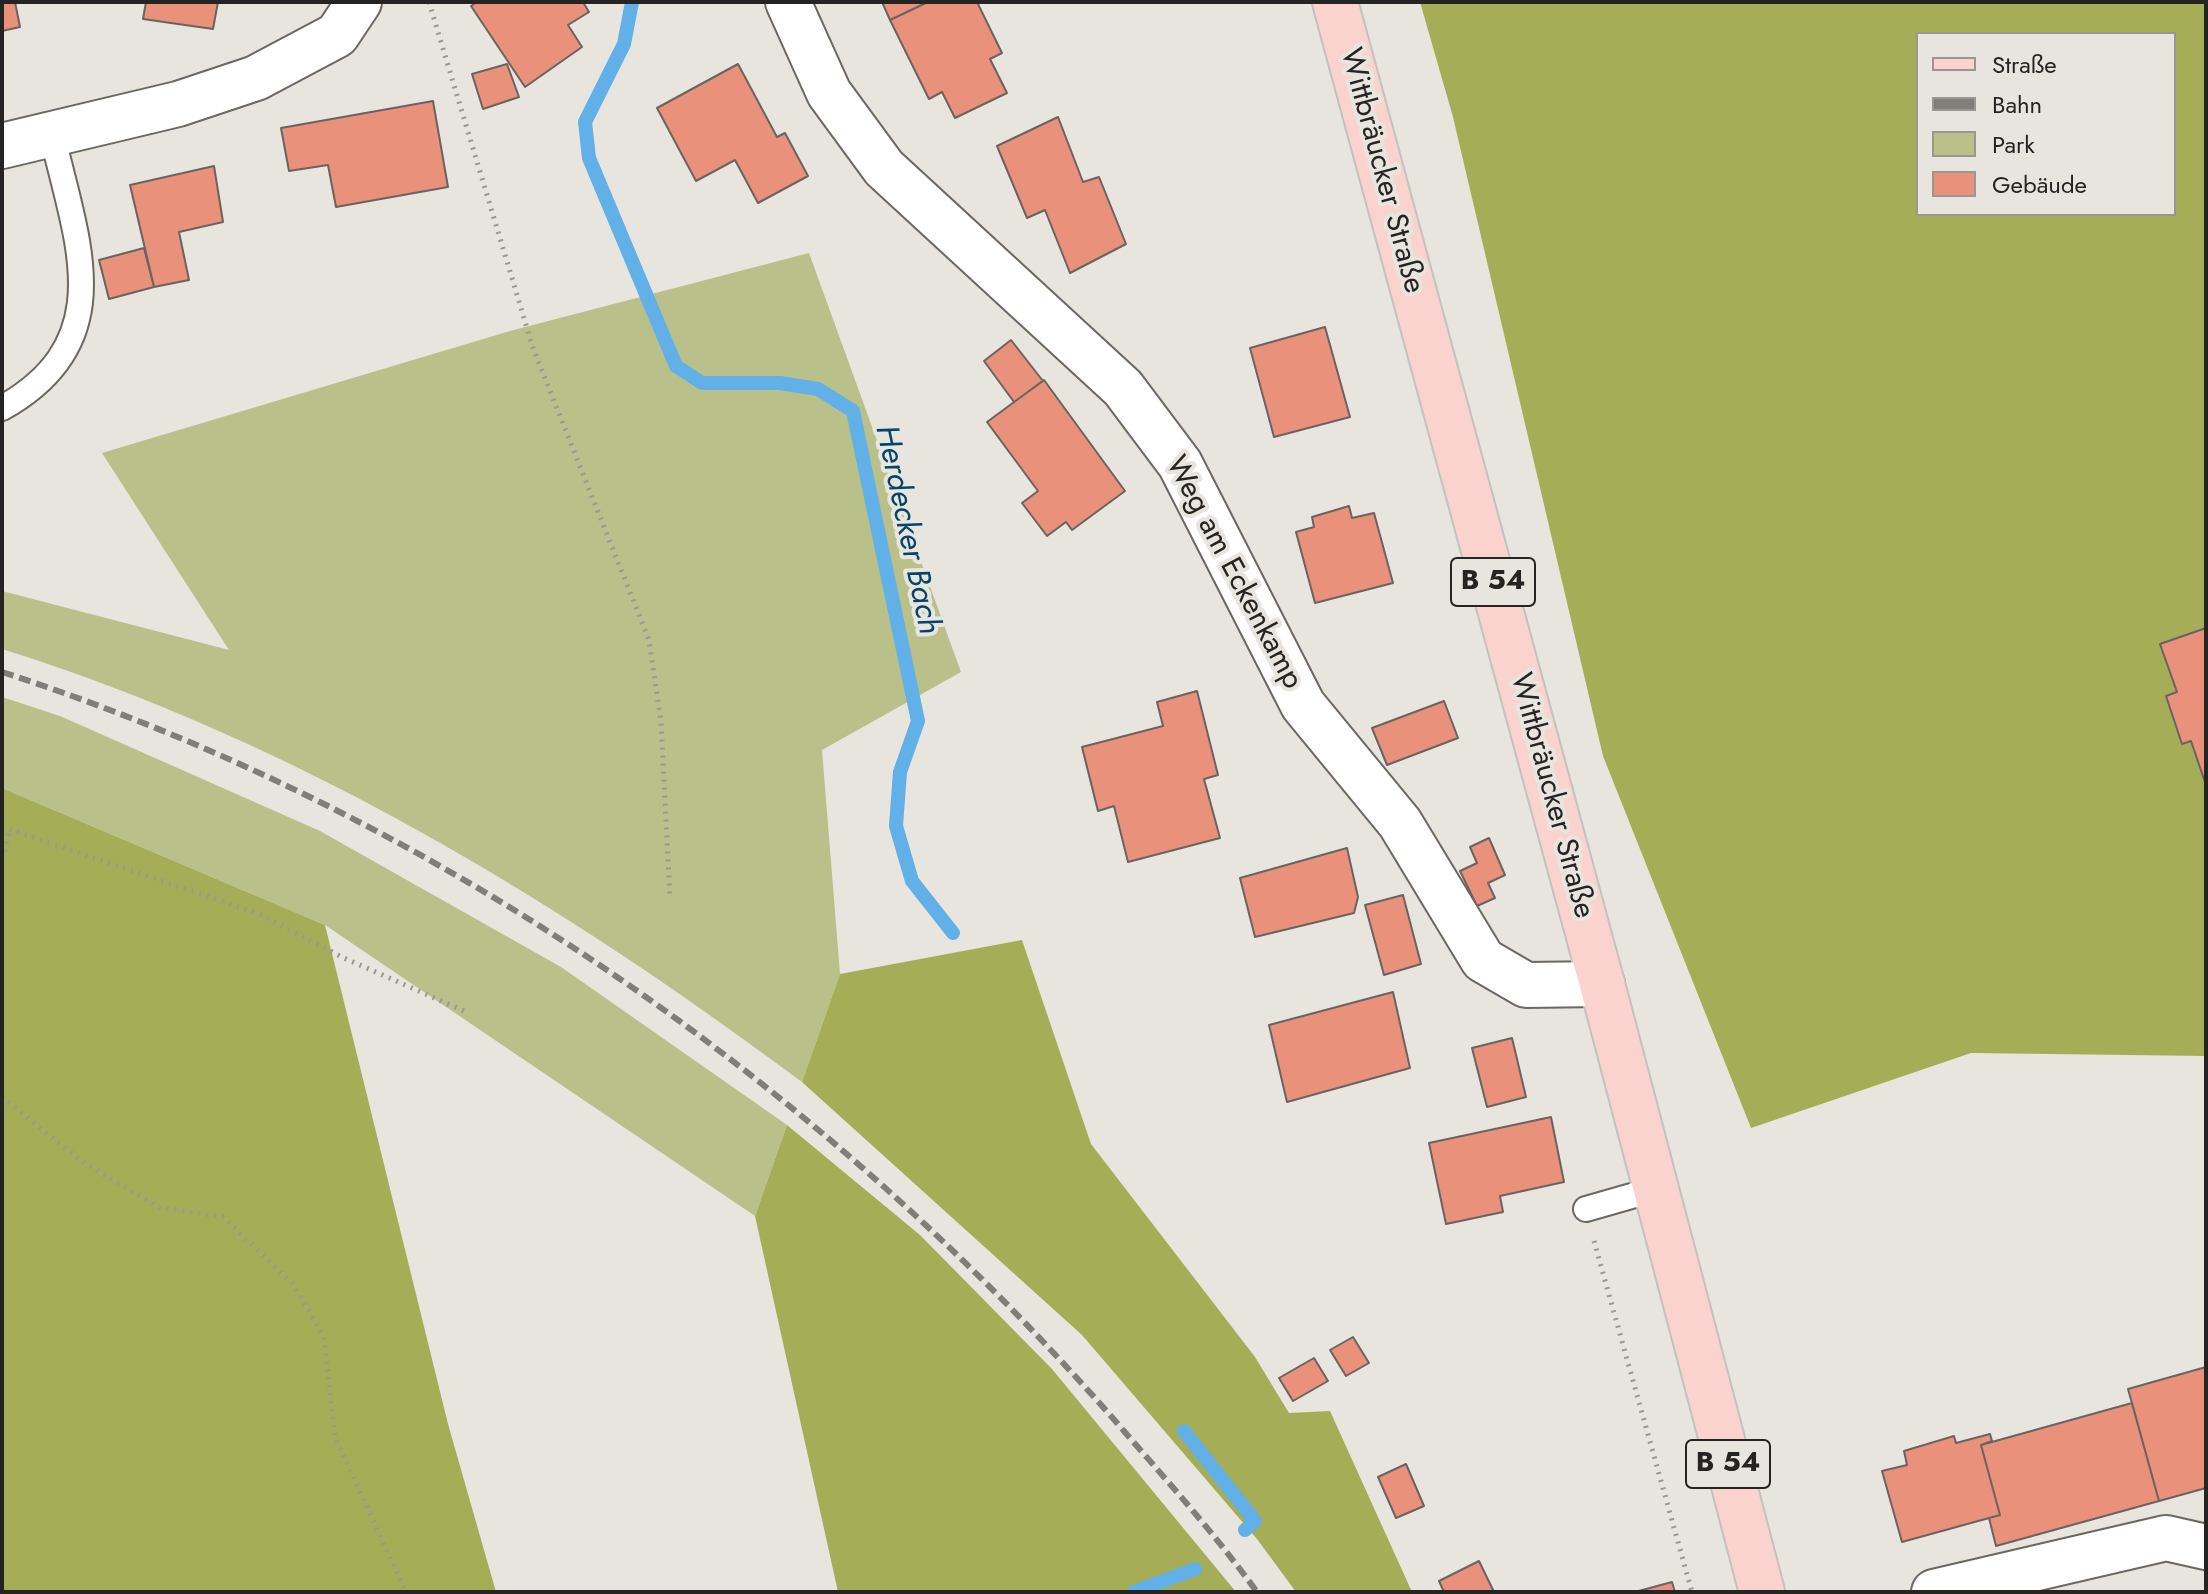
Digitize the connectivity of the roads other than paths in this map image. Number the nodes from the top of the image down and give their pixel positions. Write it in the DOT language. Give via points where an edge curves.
graph roads {
  1 [pos="359,2"];
  2 [pos="788,2"];
  3 [pos="1335,2"];
  4 [pos="52,134"];
  5 [pos="2,146"];
  6 [pos="2,408"];
  7 [pos="1602,984"];
  8 [pos="1656,1189"];
  9 [pos="1586,1209"];
  10 [pos="2206,1547"];
  11 [pos="1762,1592"];
  12 [pos="1934,1592"];
  1 -- 4 [label="street" via="337,35 256,78 178,104"];
  2 -- 7 [label="street, Weg am Eckenkamp" via="829,93 884,168 1123,388 1180,464 1303,705 1400,823 1483,960 1526,985"];
  3 -- 7 [label="main road, Wittbräucker Straße / B 54"];
  4 -- 5 [label="street"];
  4 -- 6 [label="lane" via="82,270 81,309 70,345 43,378"];
  7 -- 8 [label="main road, Wittbräucker Straße / B 54"];
  8 -- 9 [label="lane"];
  8 -- 11 [label="main road, Wittbräucker Straße / B 54"];
  10 -- 12 [label="street" via="2166,1538"];
}
